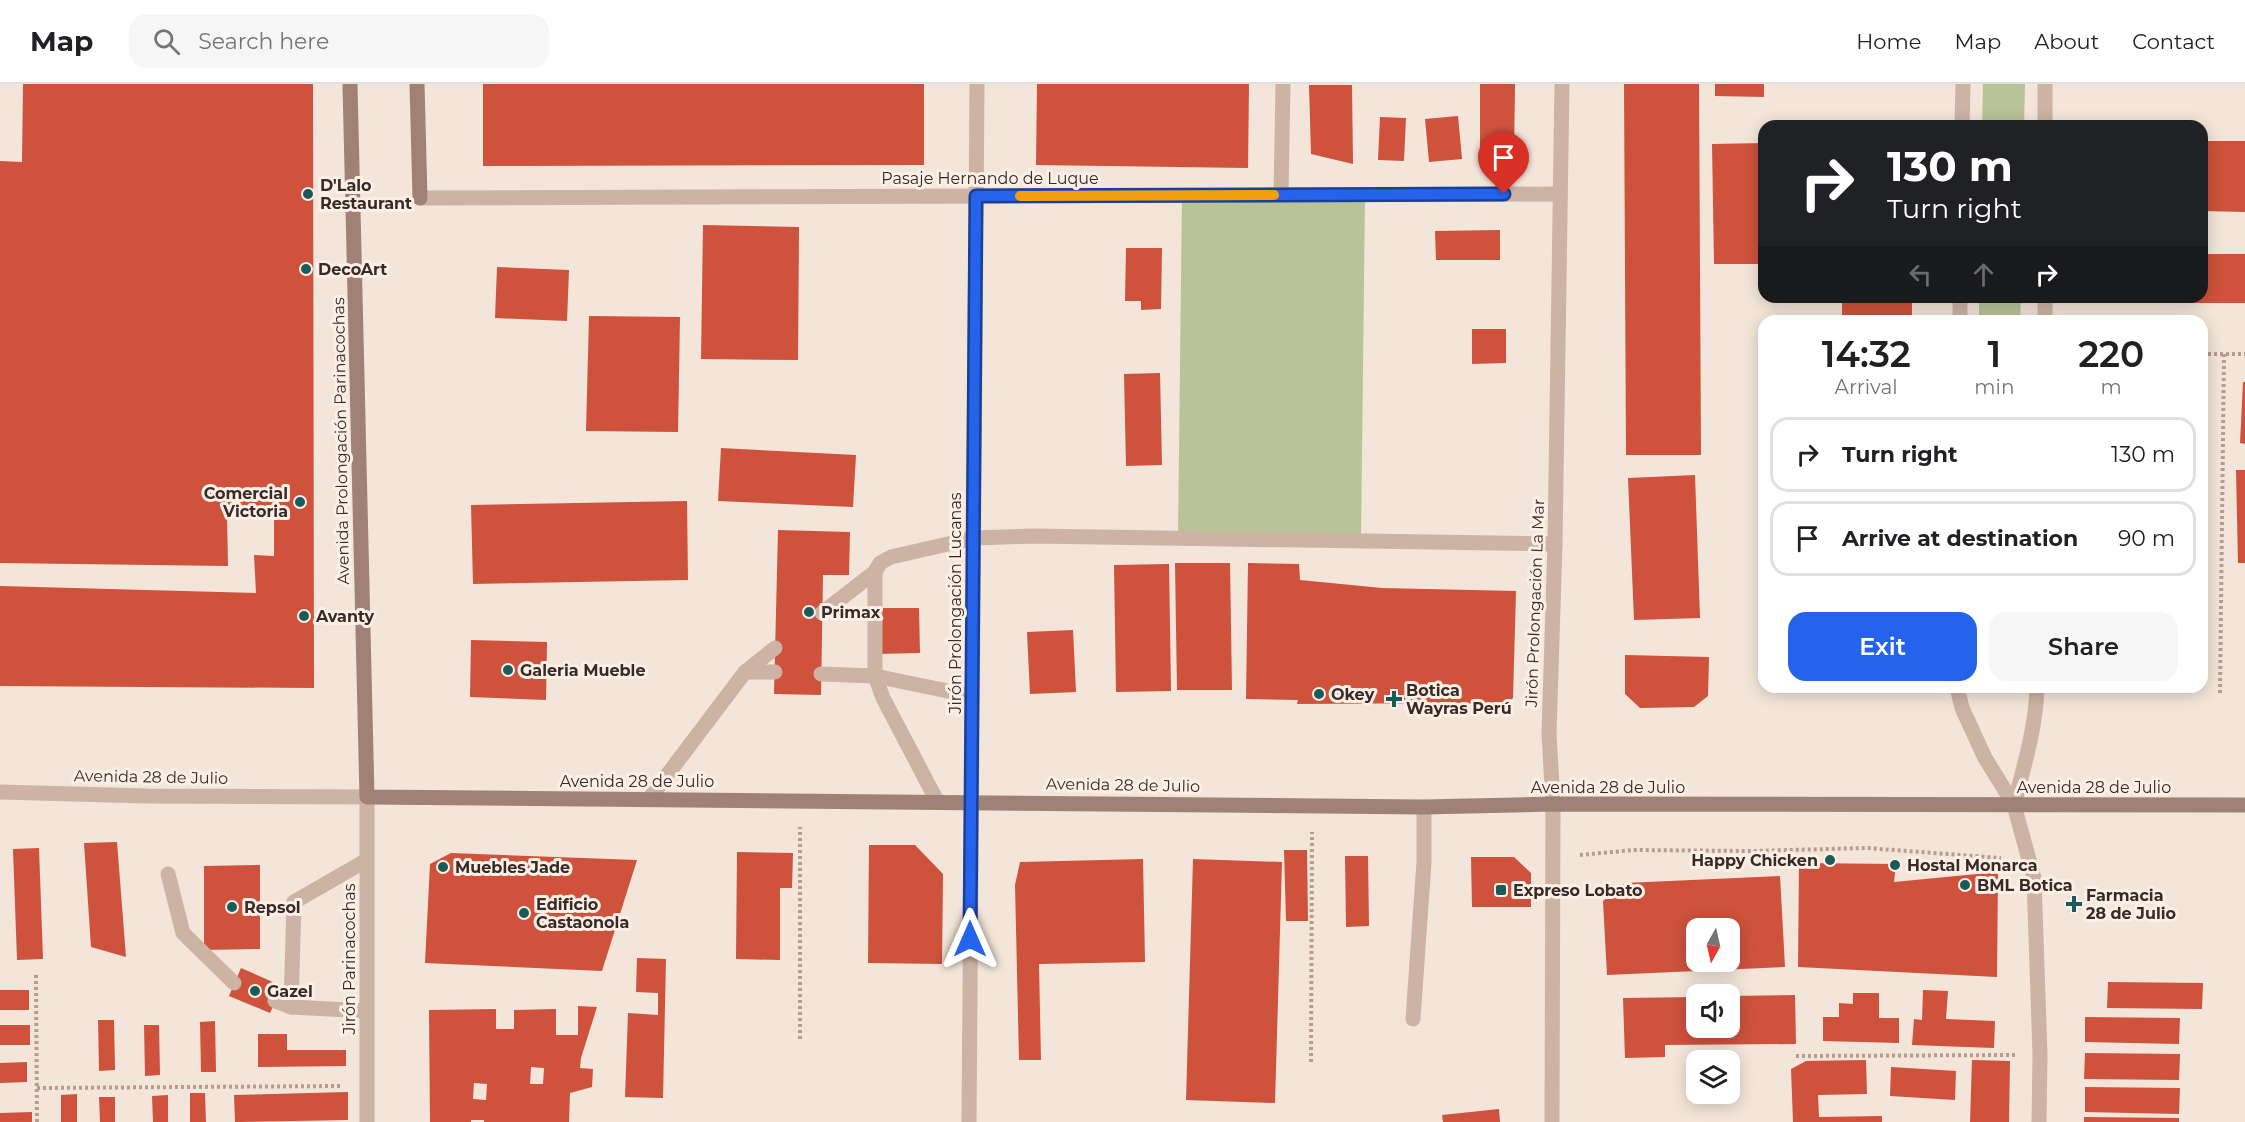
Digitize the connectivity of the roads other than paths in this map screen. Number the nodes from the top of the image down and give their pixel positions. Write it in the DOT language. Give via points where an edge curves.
graph roads {
  1 [pos="350,84"];
  2 [pos="417,84"];
  3 [pos="977,84"];
  4 [pos="1283,84"];
  5 [pos="1562,84"];
  6 [pos="1963,84"];
  7 [pos="2045,84"];
  8 [pos="1962,120"];
  9 [pos="2045,120"];
  10 [pos="1560,194"];
  11 [pos="1281,195"];
  12 [pos="976,196"];
  13 [pos="420,198"];
  14 [pos="974,538"];
  15 [pos="1555,544"];
  16 [pos="874,572"];
  17 [pos="822,613"];
  18 [pos="775,648"];
  19 [pos="745,672"];
  20 [pos="775,672"];
  21 [pos="821,674"];
  22 [pos="875,676"];
  23 [pos="1959,693"];
  24 [pos="2037,693"];
  25 [pos="972,696"];
  26 [pos="0,792"];
  27 [pos="367,796"];
  28 [pos="649,799"];
  29 [pos="937,801"];
  30 [pos="972,801"];
  31 [pos="1553,804"];
  32 [pos="2014,805"];
  33 [pos="2245,805"];
  34 [pos="1424,807"];
  35 [pos="367,860"];
  36 [pos="168,874"];
  37 [pos="234,983"];
  38 [pos="275,1001"];
  39 [pos="291,1007"];
  40 [pos="367,1011"];
  41 [pos="1413,1019"];
  42 [pos="367,1122"];
  43 [pos="969,1122"];
  44 [pos="1551,1122"];
  45 [pos="2038,1122"];
  1 -- 27 [label="main road, Avenida Prolongación Parinacochas"];
  2 -- 13 [label="main road"];
  3 -- 12 [label="street, Jirón Prolongación Lucanas"];
  4 -- 11 [label="street"];
  5 -- 10 [label="street, Jirón Prolongación La Mar"];
  6 -- 8 [label="street"];
  7 -- 9 [label="street"];
  10 -- 11 [label="street, Pasaje Hernando de Luque"];
  10 -- 15 [label="street, Jirón Prolongación La Mar"];
  11 -- 12 [label="street, Pasaje Hernando de Luque"];
  12 -- 13 [label="street, Pasaje Hernando de Luque"];
  12 -- 14 [label="street, Jirón Prolongación Lucanas"];
  14 -- 15 [label="street"];
  14 -- 16 [label="street" via="891,557"];
  14 -- 25 [label="street, Jirón Prolongación Lucanas"];
  15 -- 31 [label="street, Jirón Prolongación La Mar" via="1549,734"];
  16 -- 17 [label="street"];
  16 -- 22 [label="street"];
  18 -- 19 [label="street"];
  19 -- 20 [label="street"];
  19 -- 28 [label="street"];
  21 -- 22 [label="street"];
  22 -- 25 [label="street"];
  22 -- 29 [label="street"];
  23 -- 32 [label="street" via="1985,758"];
  24 -- 32 [label="street" via="2028,752"];
  25 -- 30 [label="street, Jirón Prolongación Lucanas"];
  26 -- 27 [label="street, Avenida 28 de Julio"];
  27 -- 28 [label="main road, Avenida 28 de Julio"];
  27 -- 35 [label="street, Jirón Parinacochas"];
  28 -- 29 [label="main road, Avenida 28 de Julio"];
  29 -- 30 [label="main road, Avenida 28 de Julio"];
  30 -- 34 [label="main road, Avenida 28 de Julio"];
  30 -- 43 [label="street, Jirón Prolongación Lucanas"];
  31 -- 32 [label="main road, Avenida 28 de Julio"];
  31 -- 34 [label="main road, Avenida 28 de Julio"];
  31 -- 44 [label="street, Jirón Prolongación La Mar"];
  32 -- 33 [label="main road, Avenida 28 de Julio"];
  32 -- 45 [label="street" via="2034,878 2040,1055"];
  34 -- 41 [label="street"];
  35 -- 39 [label="street" via="294,902"];
  35 -- 40 [label="street, Jirón Parinacochas"];
  36 -- 37 [label="street" via="183,933"];
  38 -- 39 [label="street"];
  39 -- 40 [label="street"];
  40 -- 42 [label="street, Jirón Parinacochas"];
}
